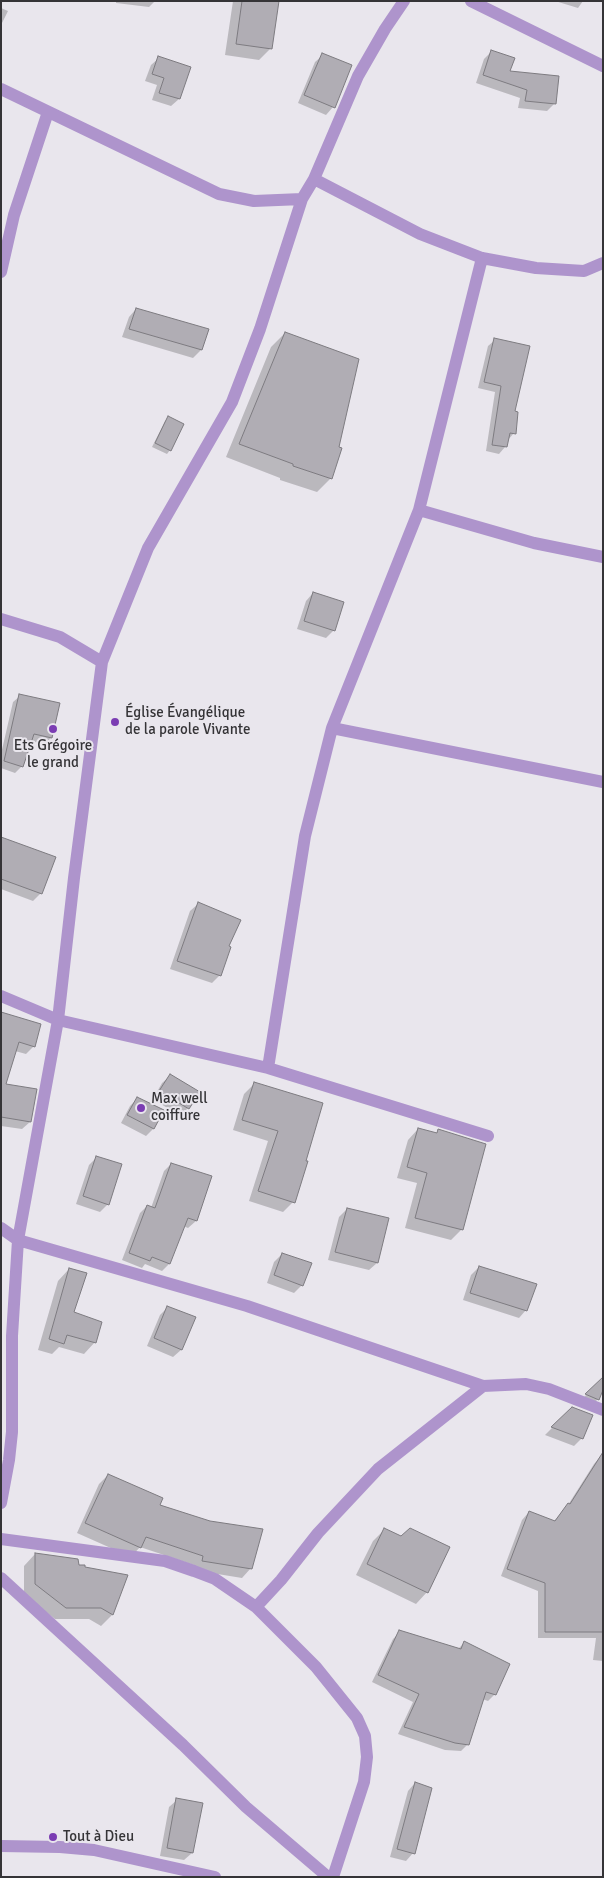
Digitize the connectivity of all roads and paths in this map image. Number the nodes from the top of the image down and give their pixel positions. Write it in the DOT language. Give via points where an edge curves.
graph roads {
  1 [pos="404,1"];
  2 [pos="471,1"];
  3 [pos="603,66"];
  4 [pos="1,89"];
  5 [pos="48,112"];
  6 [pos="314,179"];
  7 [pos="302,199"];
  8 [pos="482,258"];
  9 [pos="603,263"];
  10 [pos="1,272"];
  11 [pos="419,510"];
  12 [pos="603,557"];
  13 [pos="1,619"];
  14 [pos="102,662"];
  15 [pos="332,728"];
  16 [pos="603,782"];
  17 [pos="1,996"];
  18 [pos="58,1020"];
  19 [pos="268,1068"];
  20 [pos="488,1136"];
  21 [pos="1,1228"];
  22 [pos="18,1240"];
  23 [pos="483,1386"];
  24 [pos="603,1410"];
  25 [pos="1,1503"];
  26 [pos="1,1539"];
  27 [pos="1,1578"];
  28 [pos="256,1606"];
  29 [pos="1,1846"];
  30 [pos="215,1877"];
  31 [pos="328,1877"];
  32 [pos="333,1877"];
  1 -- 6 [label="street" via="358,76"];
  2 -- 3 [label="street"];
  4 -- 5 [label="street"];
  5 -- 7 [label="street" via="219,194 254,201"];
  5 -- 10 [label="street" via="14,215"];
  6 -- 7 [label="street"];
  6 -- 8 [label="street" via="420,234"];
  7 -- 14 [label="street" via="260,329 232,402 148,548"];
  8 -- 9 [label="street" via="536,268 584,271"];
  8 -- 11 [label="street"];
  11 -- 12 [label="street" via="534,543"];
  11 -- 15 [label="street"];
  13 -- 14 [label="street" via="60,637"];
  14 -- 18 [label="street"];
  15 -- 16 [label="street"];
  15 -- 19 [label="street" via="305,836"];
  17 -- 18 [label="street"];
  18 -- 19 [label="street"];
  18 -- 22 [label="street"];
  19 -- 20 [label="street"];
  21 -- 22 [label="street"];
  22 -- 23 [label="street" via="247,1306"];
  22 -- 25 [label="street" via="12,1336 12,1432"];
  23 -- 24 [label="street" via="526,1384 549,1389"];
  23 -- 28 [label="street" via="378,1469"];
  26 -- 28 [label="street" via="165,1561 214,1579"];
  27 -- 31 [label="street" via="246,1807"];
  28 -- 32 [label="street" via="340,1695 357,1718 365,1736 364,1782"];
  29 -- 30 [label="street" via="94,1850"];
}
